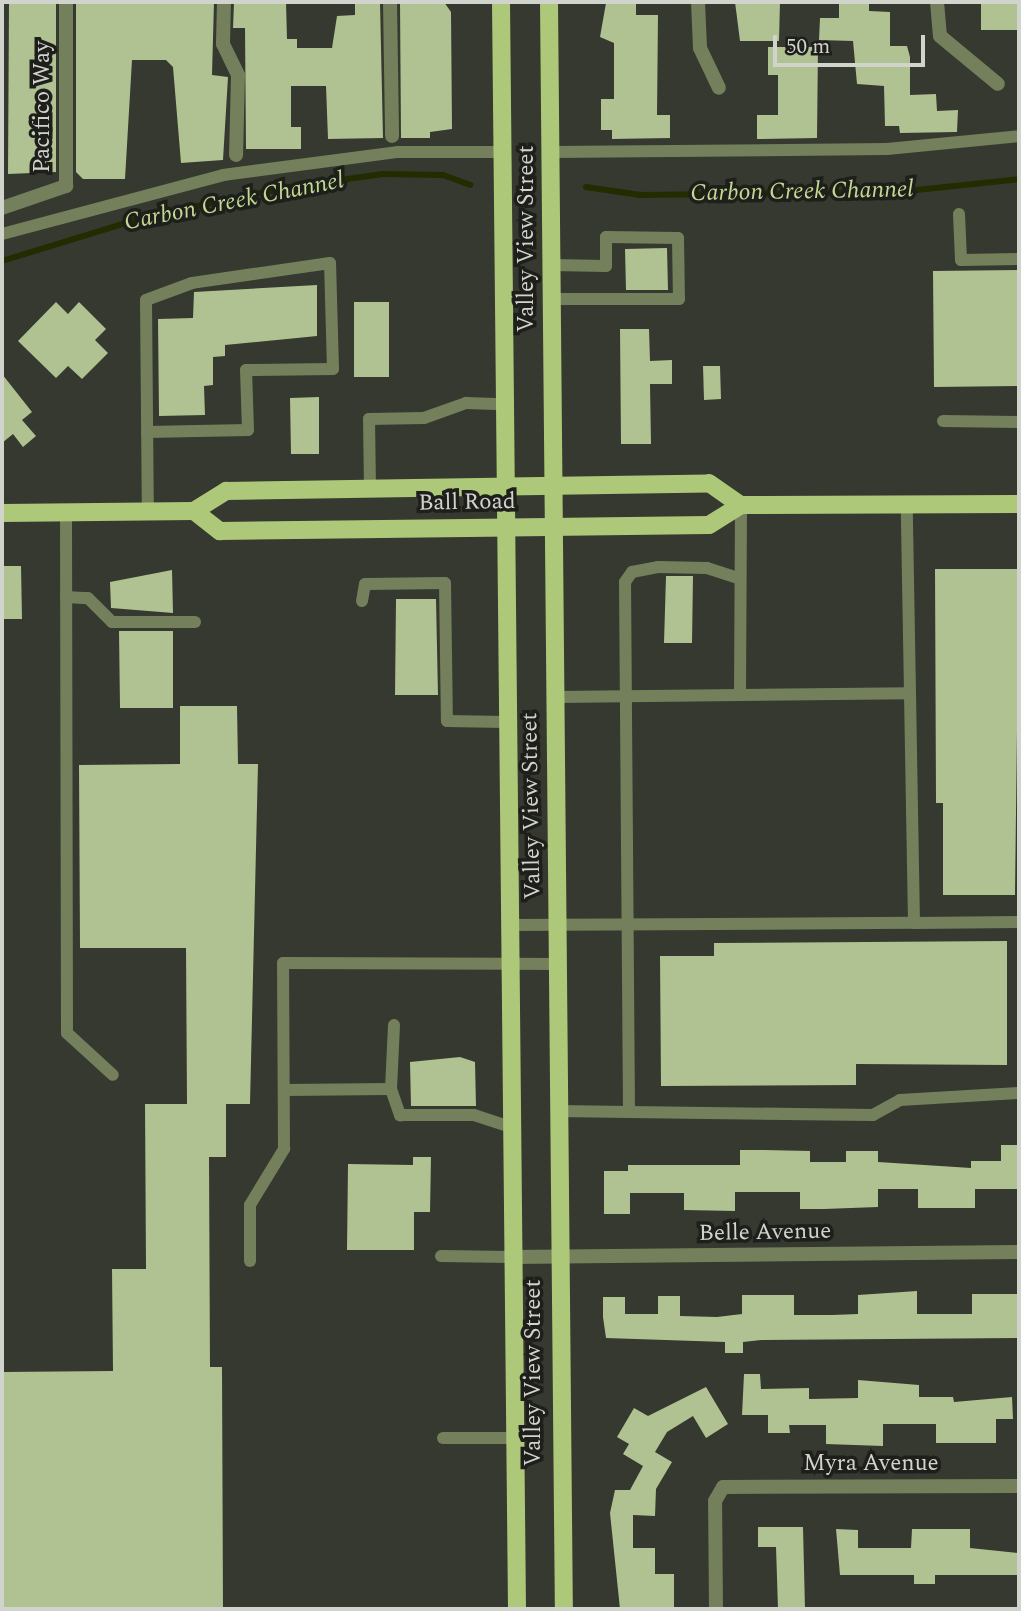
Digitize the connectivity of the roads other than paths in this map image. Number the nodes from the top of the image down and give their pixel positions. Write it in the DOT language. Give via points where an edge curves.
graph roads {
  1 [pos="66,2"];
  2 [pos="224,2"];
  3 [pos="390,2"];
  4 [pos="501,2"];
  5 [pos="549,2"];
  6 [pos="698,2"];
  7 [pos="937,2"];
  8 [pos="998,85"];
  9 [pos="719,88"];
  10 [pos="392,136"];
  11 [pos="1019,136"];
  12 [pos="503,152"];
  13 [pos="551,152"];
  14 [pos="236,155"];
  15 [pos="2,208"];
  16 [pos="959,214"];
  17 [pos="2,234"];
  18 [pos="1019,259"];
  19 [pos="552,265"];
  20 [pos="552,299"];
  21 [pos="504,404"];
  22 [pos="943,422"];
  23 [pos="1019,422"];
  24 [pos="147,432"];
  25 [pos="554,485"];
  26 [pos="504,486"];
  27 [pos="370,489"];
  28 [pos="907,504"];
  29 [pos="1019,504"];
  30 [pos="741,505"];
  31 [pos="148,511"];
  32 [pos="194,511"];
  33 [pos="66,512"];
  34 [pos="2,513"];
  35 [pos="505,527"];
  36 [pos="554,527"];
  37 [pos="740,579"];
  38 [pos="66,597"];
  39 [pos="362,601"];
  40 [pos="195,622"];
  41 [pos="910,694"];
  42 [pos="740,695"];
  43 [pos="555,697"];
  44 [pos="624,698"];
  45 [pos="506,722"];
  46 [pos="1019,922"];
  47 [pos="914,923"];
  48 [pos="508,925"];
  49 [pos="558,925"];
  50 [pos="625,925"];
  51 [pos="509,963"];
  52 [pos="558,964"];
  53 [pos="394,1025"];
  54 [pos="113,1075"];
  55 [pos="391,1089"];
  56 [pos="284,1090"];
  57 [pos="1019,1093"];
  58 [pos="557,1111"];
  59 [pos="629,1112"];
  60 [pos="510,1127"];
  61 [pos="1019,1252"];
  62 [pos="441,1256"];
  63 [pos="512,1257"];
  64 [pos="558,1259"];
  65 [pos="250,1261"];
  66 [pos="443,1438"];
  67 [pos="513,1438"];
  68 [pos="1019,1486"];
  69 [pos="517,1609"];
  70 [pos="564,1609"];
  71 [pos="716,1609"];
  1 -- 15 [label="street, Pacifico Way" via="66,186"];
  2 -- 14 [label="street" via="223,44 238,75"];
  3 -- 10 [label="street"];
  4 -- 12 [label="main road, Valley View Street"];
  5 -- 13 [label="main road, Valley View Street"];
  6 -- 9 [label="street" via="700,48"];
  7 -- 8 [label="street" via="940,36"];
  11 -- 13 [label="lane" via="887,149"];
  12 -- 17 [label="lane" via="398,152 223,175"];
  12 -- 21 [label="main road, Valley View Street"];
  13 -- 19 [label="main road, Valley View Street"];
  16 -- 18 [label="lane" via="961,260"];
  19 -- 20 [label="main road, Valley View Street"];
  19 -- 20 [label="lane" via="606,265 606,237 678,238 679,299"];
  20 -- 25 [label="main road, Valley View Street"];
  21 -- 26 [label="main road, Valley View Street"];
  21 -- 27 [label="lane" via="466,403 424,418 369,419"];
  22 -- 23 [label="lane"];
  24 -- 24 [label="lane" via="146,300 191,283 330,263 333,369 246,370 248,430"];
  24 -- 31 [label="lane"];
  25 -- 26 [label="main road, Ball Road"];
  25 -- 30 [label="main road, Ball Road" via="709,482"];
  25 -- 36 [label="main road, Valley View Street"];
  26 -- 27 [label="main road, Ball Road"];
  26 -- 35 [label="main road, Valley View Street"];
  27 -- 32 [label="main road, Ball Road" via="226,491"];
  28 -- 29 [label="main road"];
  28 -- 30 [label="main road"];
  28 -- 41 [label="lane"];
  30 -- 36 [label="main road, Ball Road" via="709,525"];
  30 -- 37 [label="lane"];
  31 -- 32 [label="main road"];
  31 -- 33 [label="main road"];
  32 -- 35 [label="main road, Ball Road" via="220,531"];
  33 -- 34 [label="main road"];
  33 -- 38 [label="lane"];
  35 -- 36 [label="main road, Ball Road"];
  35 -- 45 [label="main road, Valley View Street"];
  36 -- 43 [label="main road, Valley View Street"];
  37 -- 42 [label="lane"];
  37 -- 44 [label="lane" via="707,568 658,567 632,572 625,582"];
  38 -- 40 [label="lane" via="88,598 112,622"];
  38 -- 54 [label="lane" via="67,1032"];
  39 -- 45 [label="lane" via="365,584 445,583 447,721"];
  41 -- 42 [label="lane"];
  41 -- 47 [label="lane"];
  42 -- 44 [label="lane"];
  43 -- 44 [label="lane"];
  43 -- 49 [label="main road, Valley View Street"];
  44 -- 50 [label="lane"];
  45 -- 48 [label="main road, Valley View Street"];
  46 -- 47 [label="lane"];
  47 -- 50 [label="lane"];
  48 -- 49 [label="lane"];
  48 -- 51 [label="main road, Valley View Street"];
  49 -- 50 [label="lane"];
  49 -- 52 [label="main road, Valley View Street"];
  50 -- 59 [label="lane"];
  51 -- 52 [label="lane"];
  51 -- 56 [label="lane" via="283,963"];
  51 -- 60 [label="main road, Valley View Street"];
  52 -- 58 [label="main road, Valley View Street"];
  53 -- 55 [label="lane"];
  55 -- 56 [label="lane"];
  55 -- 60 [label="lane" via="400,1115 474,1115"];
  56 -- 65 [label="lane" via="284,1149 250,1205"];
  57 -- 59 [label="lane" via="900,1100 873,1115"];
  58 -- 59 [label="lane"];
  58 -- 64 [label="main road, Valley View Street"];
  60 -- 63 [label="main road, Valley View Street"];
  61 -- 64 [label="street, Belle Avenue"];
  62 -- 63 [label="lane"];
  63 -- 64 [label="street, Belle Avenue"];
  63 -- 67 [label="main road, Valley View Street"];
  64 -- 70 [label="main road, Valley View Street"];
  66 -- 67 [label="lane"];
  67 -- 69 [label="main road, Valley View Street"];
  68 -- 71 [label="street, Myra Avenue" via="723,1487 715,1500"];
}
